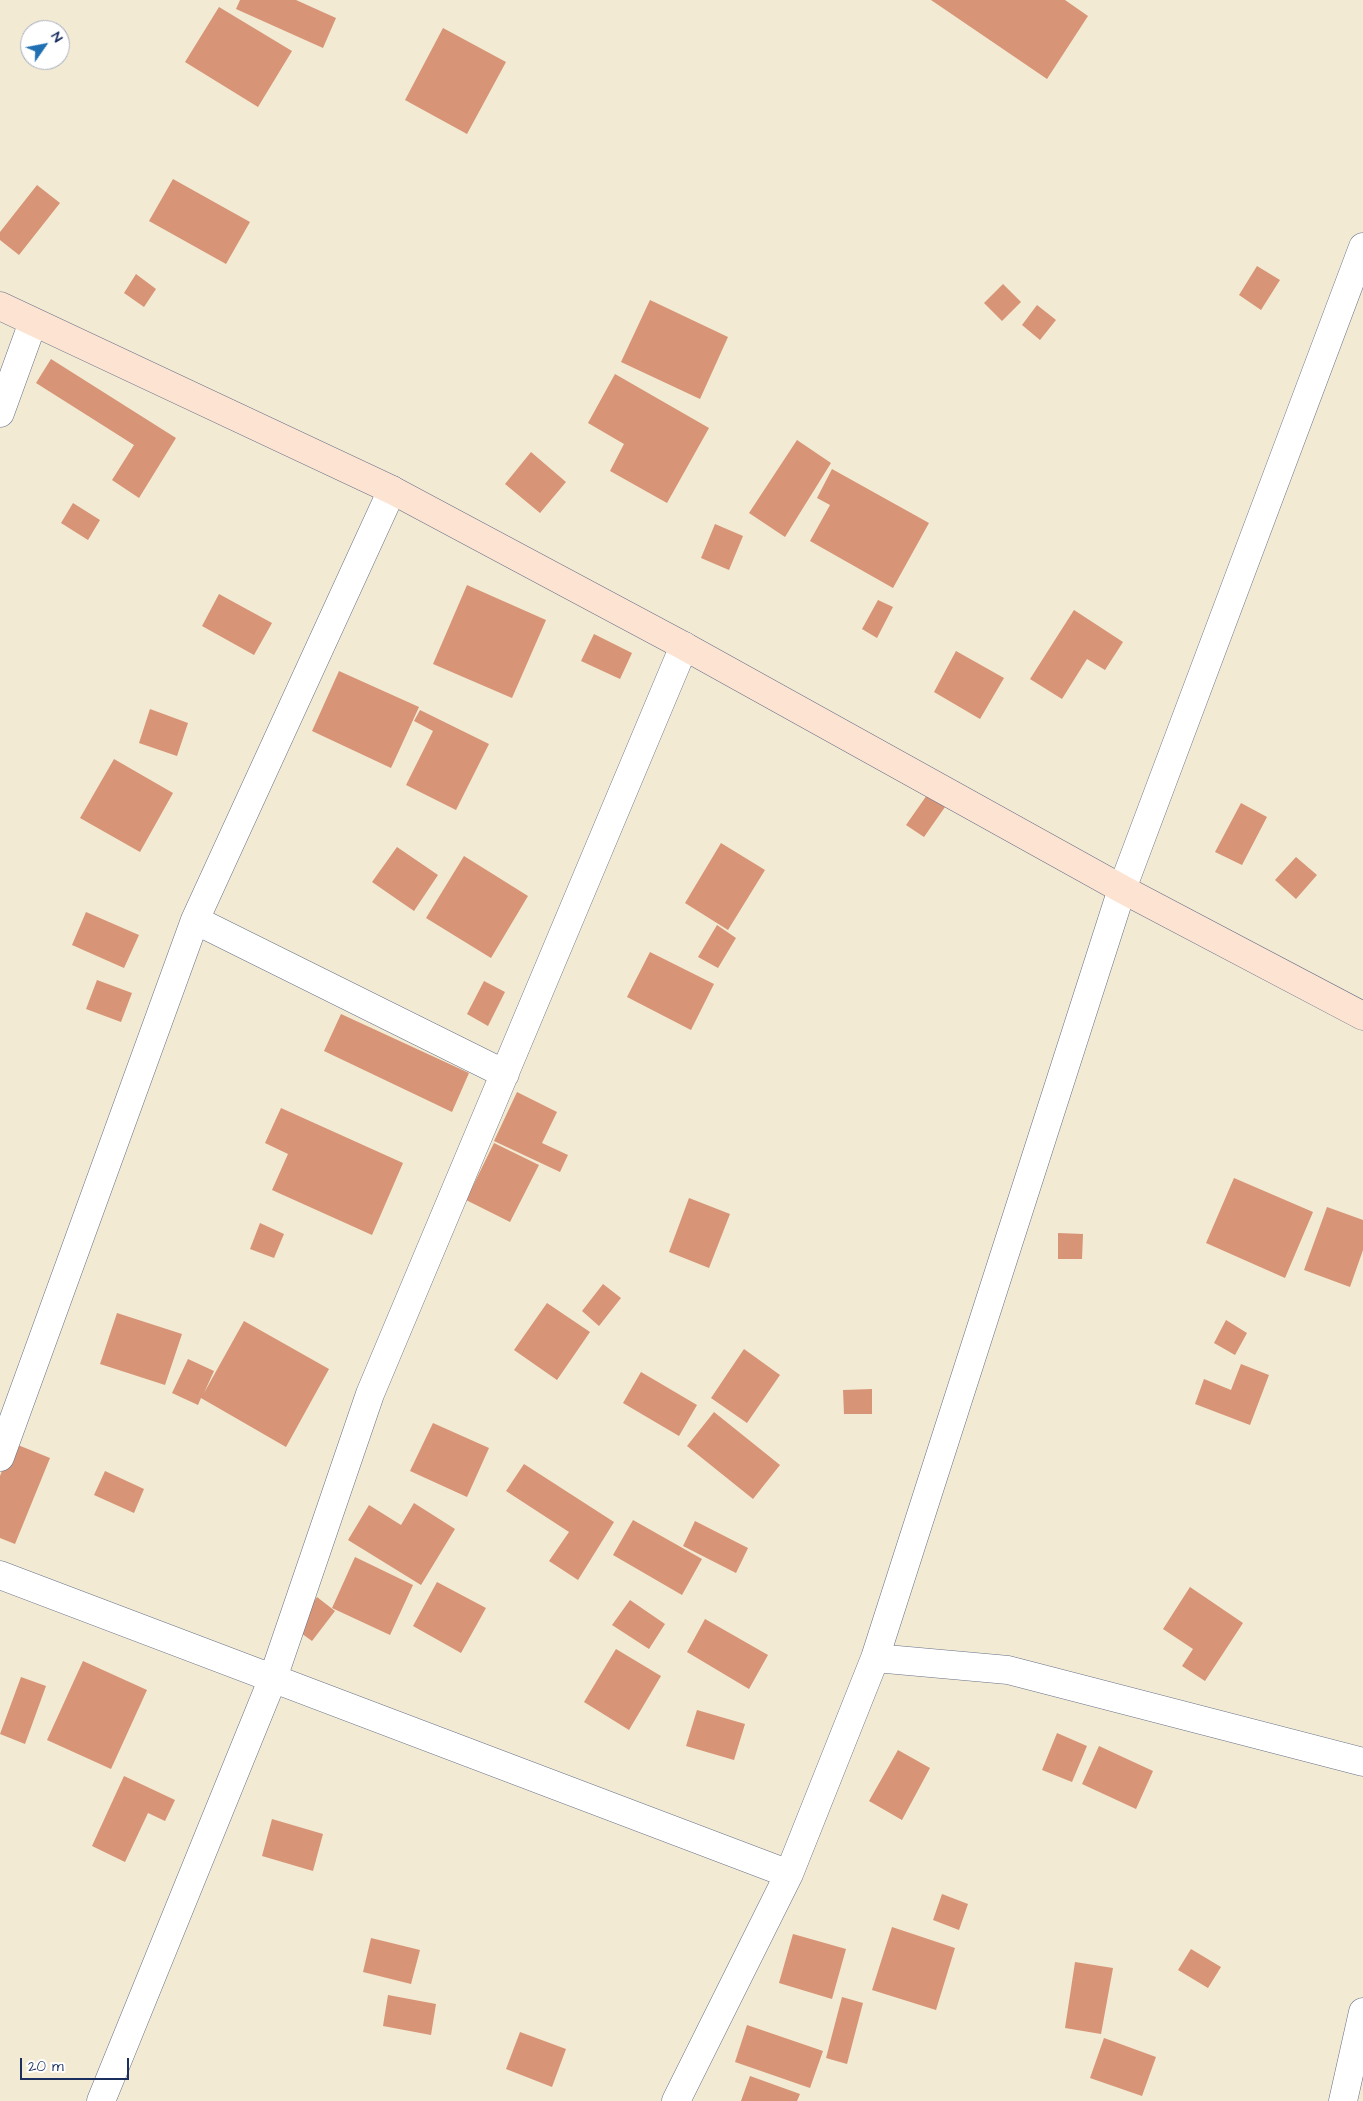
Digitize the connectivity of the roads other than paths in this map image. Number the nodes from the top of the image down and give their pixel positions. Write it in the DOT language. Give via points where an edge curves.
graph roads {
  1 [pos="1363,247"];
  2 [pos="0,306"];
  3 [pos="34,322"];
  4 [pos="0,413"];
  5 [pos="392,490"];
  6 [pos="684,646"];
  7 [pos="1122,889"];
  8 [pos="196,920"];
  9 [pos="1363,1016"];
  10 [pos="504,1074"];
  11 [pos="0,1457"];
  12 [pos="0,1575"];
  13 [pos="875,1658"];
  14 [pos="273,1678"];
  15 [pos="1363,1762"];
  16 [pos="788,1874"];
  17 [pos="1363,2012"];
  18 [pos="101,2101"];
  19 [pos="676,2101"];
  20 [pos="1343,2101"];
  1 -- 7 [label="street"];
  2 -- 3 [label="street"];
  3 -- 4 [label="street"];
  3 -- 5 [label="street"];
  5 -- 6 [label="street"];
  5 -- 8 [label="street"];
  6 -- 7 [label="street"];
  6 -- 10 [label="street"];
  7 -- 9 [label="street"];
  7 -- 13 [label="street"];
  8 -- 10 [label="street"];
  8 -- 11 [label="street"];
  10 -- 14 [label="street" via="370,1394"];
  12 -- 14 [label="street"];
  13 -- 15 [label="street" via="1008,1670"];
  13 -- 16 [label="street"];
  14 -- 16 [label="street"];
  14 -- 18 [label="street"];
  16 -- 19 [label="street"];
  17 -- 20 [label="street"];
}
